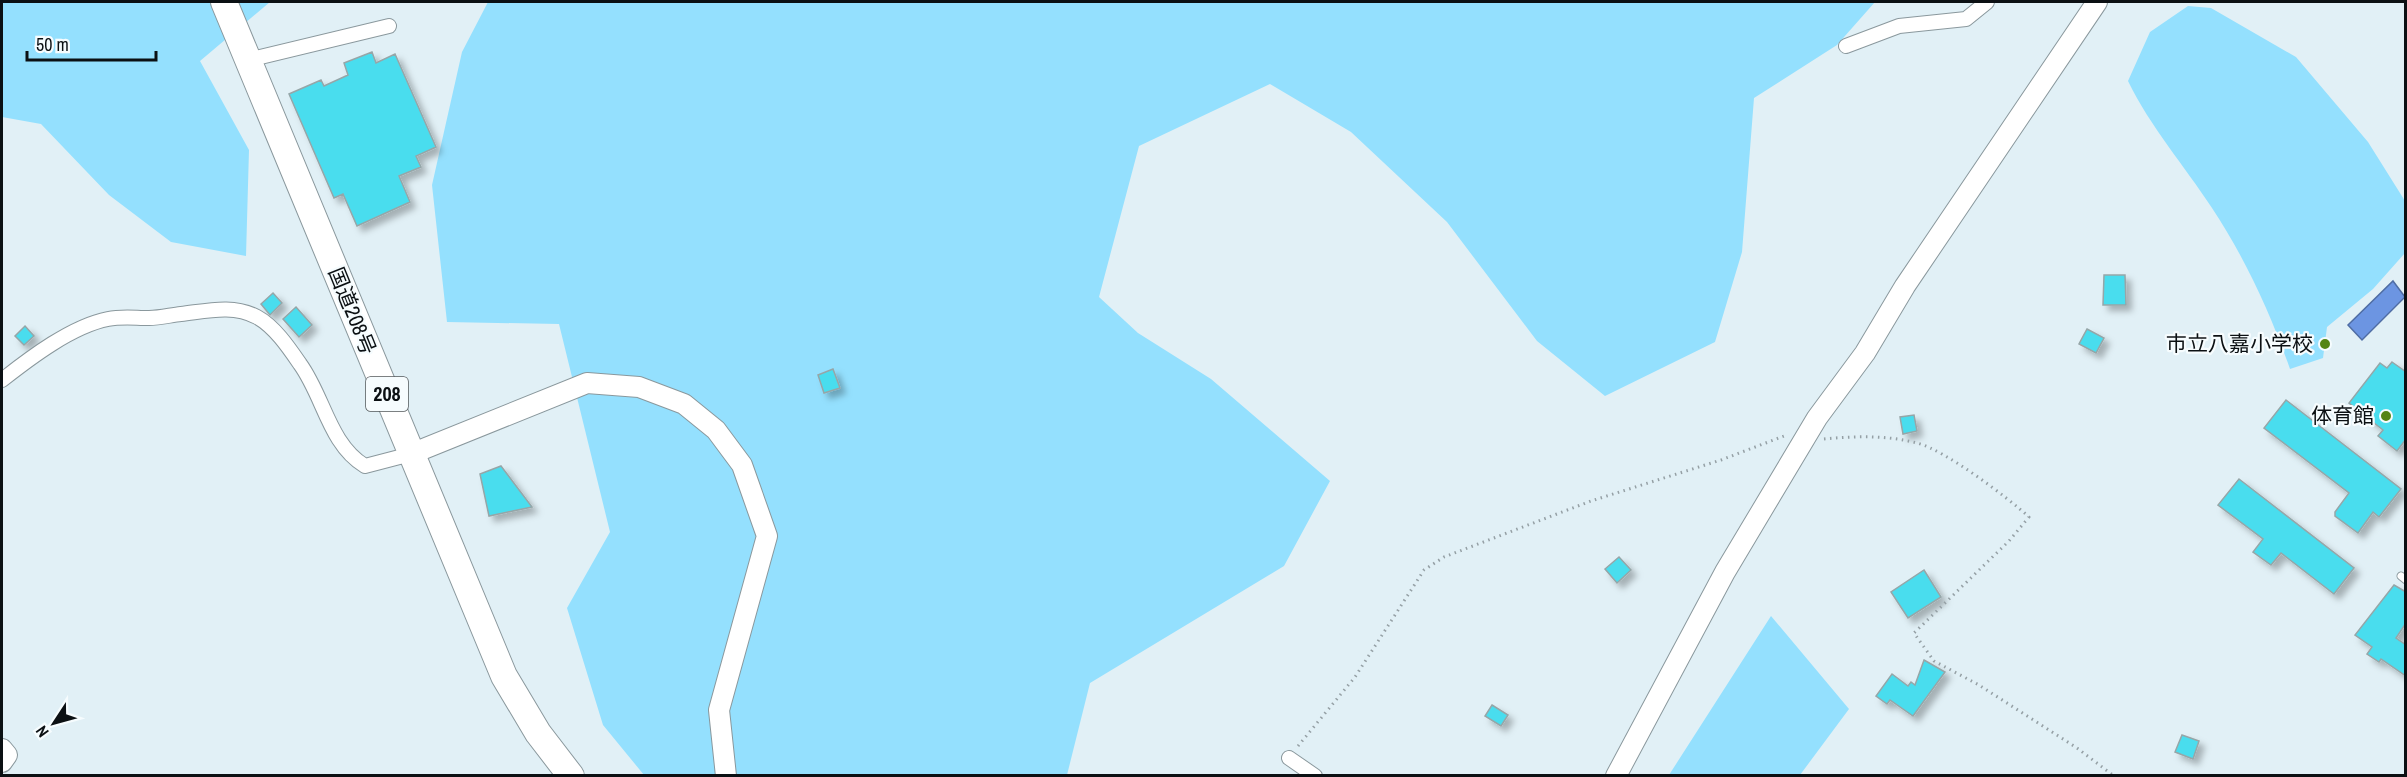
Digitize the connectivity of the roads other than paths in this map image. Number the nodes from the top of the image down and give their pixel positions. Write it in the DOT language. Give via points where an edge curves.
graph roads {
  1 [pos="224,2"];
  2 [pos="1987,2"];
  3 [pos="2097,2"];
  4 [pos="389,26"];
  5 [pos="1846,46"];
  6 [pos="248,60"];
  7 [pos="2,380"];
  8 [pos="411,454"];
  9 [pos="2,749"];
  10 [pos="1289,758"];
  11 [pos="2,762"];
  12 [pos="571,776"];
  13 [pos="726,776"];
  14 [pos="1315,776"];
  15 [pos="1616,776"];
  1 -- 6 [label="highway, 国道208号 / 208"];
  2 -- 5 [label="street" via="1966,20 1899,26"];
  3 -- 15 [label="street" via="1809,433 1725,572"];
  4 -- 6 [label="street"];
  6 -- 8 [label="highway, 国道208号 / 208"];
  7 -- 8 [label="street" via="62,339 107,319 240,310 259,318 280,337 316,387 333,432 355,460 365,466"];
  8 -- 12 [label="highway, 国道208号 / 208" via="504,676 538,733"];
  8 -- 13 [label="street" via="587,383 639,387 684,404 716,430 742,465 767,537 719,710"];
  9 -- 11 [label="street" via="7,755"];
  10 -- 14 [label="street"];
}
